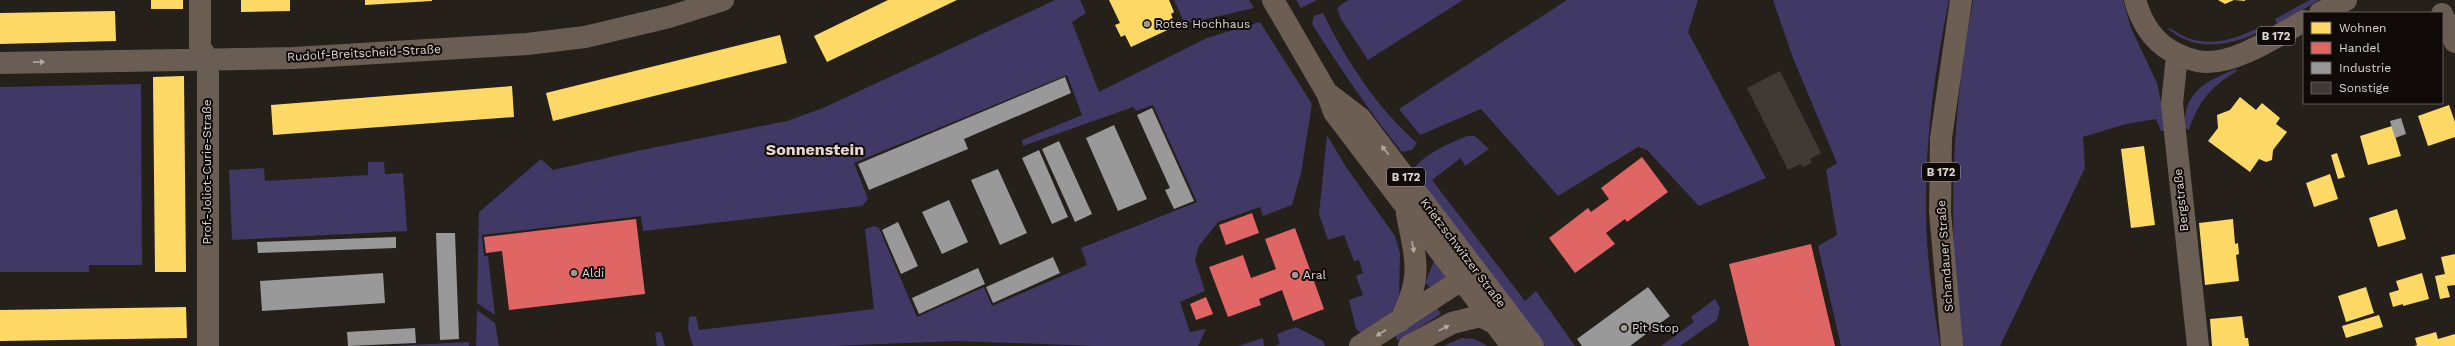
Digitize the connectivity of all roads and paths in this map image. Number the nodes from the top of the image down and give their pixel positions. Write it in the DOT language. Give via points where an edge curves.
graph roads {
  1 [pos="200,0"];
  2 [pos="723,0"];
  3 [pos="1273,0"];
  4 [pos="1961,0"];
  5 [pos="2135,0"];
  6 [pos="2346,0"];
  7 [pos="2435,0"];
  8 [pos="668,9"];
  9 [pos="2322,12"];
  10 [pos="2441,12"];
  11 [pos="2443,16"];
  12 [pos="2303,22"];
  13 [pos="2455,42"];
  14 [pos="2178,55"];
  15 [pos="208,59"];
  16 [pos="0,63"];
  17 [pos="1327,93"];
  18 [pos="1406,209"];
  19 [pos="1468,275"];
  20 [pos="1400,321"];
  21 [pos="1494,323"];
  22 [pos="208,346"];
  23 [pos="1360,346"];
  24 [pos="1409,346"];
  25 [pos="1512,346"];
  26 [pos="1533,346"];
  27 [pos="1952,346"];
  28 [pos="2198,346"];
  1 -- 15 [label="street, Prof.-Joliot-Curie-Straße" via="200,47"];
  2 -- 8 [label="street, Rudolf-Breitscheid-Straße"];
  3 -- 17 [label="main road, Krietzschwitzer Straße / B 172"];
  4 -- 27 [label="main road, Schandauer Straße / B 172" via="1941,138 1940,212"];
  5 -- 14 [label="main road, B 172" via="2138,12 2150,33 2163,46"];
  6 -- 9 [label="main road"];
  7 -- 10 [label="street"];
  8 -- 15 [label="street, Rudolf-Breitscheid-Straße" via="585,37 526,44 294,58"];
  11 -- 13 [label="street"];
  12 -- 14 [label="main road, B 172" via="2248,51 2228,58 2206,62"];
  14 -- 28 [label="street, Bergstraße" via="2172,104"];
  16 -- 15 [label="street, Rudolf-Breitscheid-Straße, one-way"];
  15 -- 22 [label="street, Prof.-Joliot-Curie-Straße"];
  17 -- 18 [label="main road, Krietzschwitzer Straße / B 172" via="1334,112"];
  19 -- 17 [label="main road, Krietzschwitzer Straße / B 172, one-way" via="1360,118"];
  18 -- 19 [label="main road, Krietzschwitzer Straße / B 172"];
  18 -- 20 [label="main road, one-way" via="1416,265 1415,287"];
  19 -- 20 [label="main road"];
  19 -- 21 [label="main road, Krietzschwitzer Straße / B 172"];
  19 -- 26 [label="main road, Krietzschwitzer Straße / B 172"];
  20 -- 23 [label="main road, one-way"];
  24 -- 21 [label="main road, one-way" via="1452,323 1480,316"];
  21 -- 25 [label="main road, Krietzschwitzer Straße / B 172"];
}
